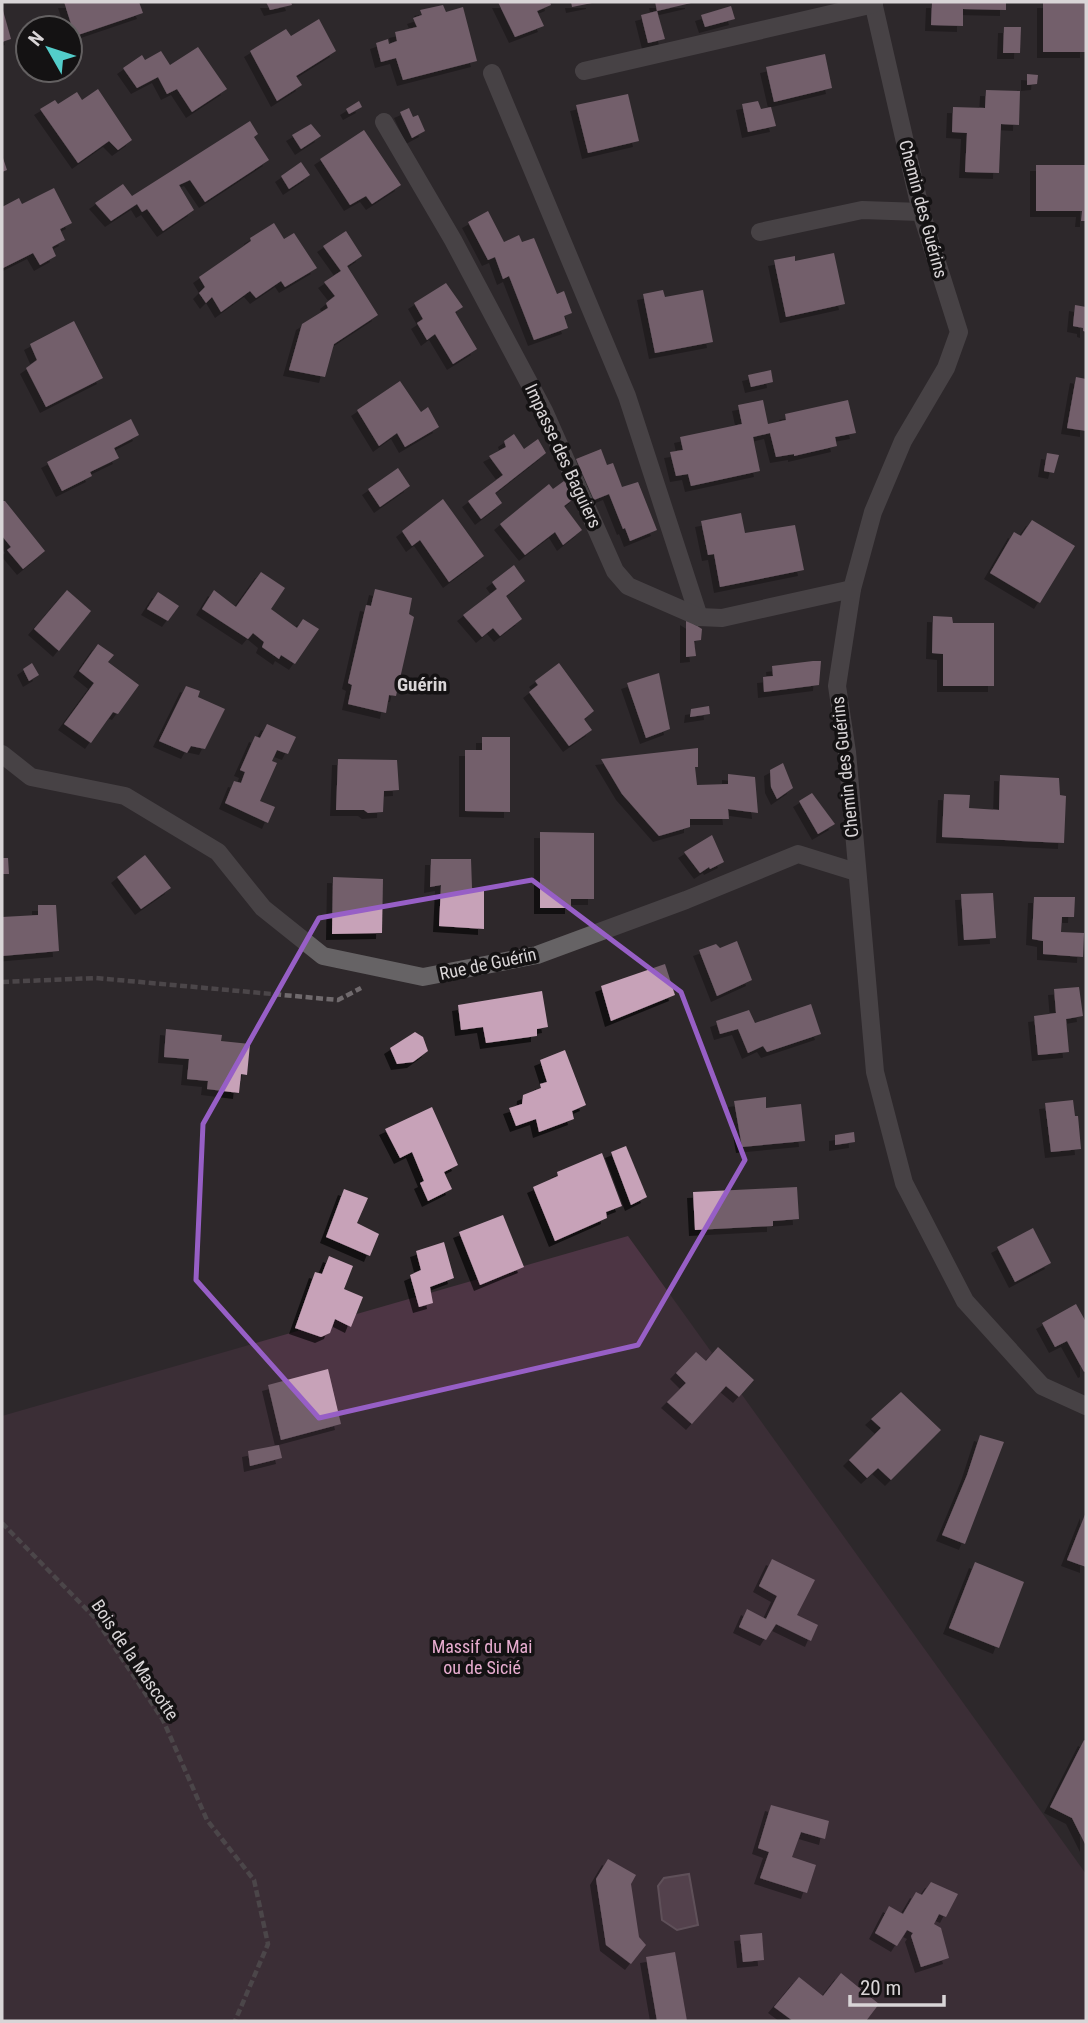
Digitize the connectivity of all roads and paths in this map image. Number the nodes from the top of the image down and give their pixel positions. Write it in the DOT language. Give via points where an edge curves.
graph roads {
  1 [pos="874,3"];
  2 [pos="584,71"];
  3 [pos="492,73"];
  4 [pos="384,122"];
  5 [pos="920,212"];
  6 [pos="761,232"];
  7 [pos="852,589"];
  8 [pos="699,617"];
  9 [pos="2,754"];
  10 [pos="856,872"];
  11 [pos="393,971"];
  12 [pos="2,982"];
  13 [pos="1086,1406"];
  14 [pos="2,1522"];
  15 [pos="235,2021"];
  1 -- 2 [label="street"];
  1 -- 5 [label="street, Chemin des Guérins"];
  3 -- 8 [label="street" via="627,396"];
  4 -- 8 [label="street, Impasse des Baguiers" via="544,411 615,571 628,586"];
  5 -- 6 [label="street" via="862,210"];
  5 -- 7 [label="street, Chemin des Guérins" via="960,332 946,368 903,441 873,512"];
  7 -- 8 [label="street, Impasse des Baguiers" via="722,618"];
  7 -- 10 [label="street, Chemin des Guérins" via="837,686"];
  9 -- 11 [label="street, Rue de Guérin" via="31,777 125,796 218,852 263,908 323,956"];
  10 -- 11 [label="street, Rue de Guérin" via="798,854 537,955 423,977"];
  10 -- 13 [label="street, Chemin des Guérins" via="875,1072 904,1183 965,1301 1042,1386"];
  11 -- 12 [label="path" via="338,1000 96,978"];
  14 -- 15 [label="path, Bois de la Mascotte" via="95,1618 163,1720 207,1820 254,1880 268,1944"];
}
